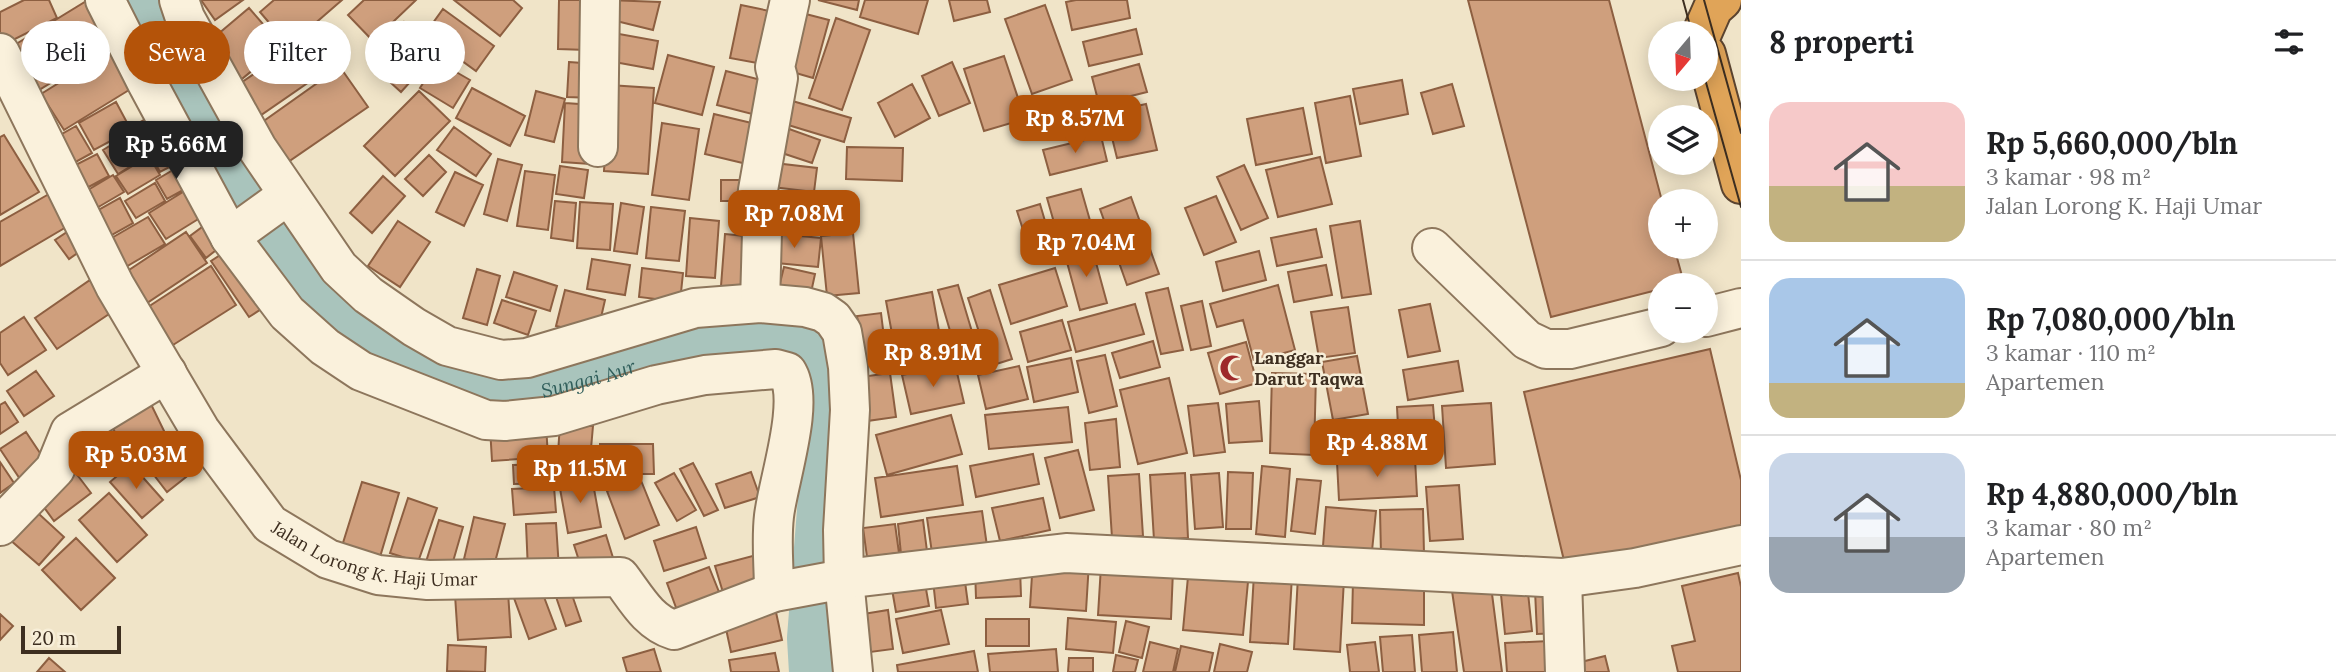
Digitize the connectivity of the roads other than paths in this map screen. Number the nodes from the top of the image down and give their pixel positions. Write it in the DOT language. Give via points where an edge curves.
graph roads {
  1 [pos="105,0"];
  2 [pos="179,0"];
  3 [pos="600,0"];
  4 [pos="790,0"];
  5 [pos="1692,0"];
  6 [pos="1722,0"];
  7 [pos="1698,21"];
  8 [pos="1707,21"];
  9 [pos="0,53"];
  10 [pos="1716,91"];
  11 [pos="598,147"];
  12 [pos="1741,184"];
  13 [pos="280,201"];
  14 [pos="233,234"];
  15 [pos="1432,248"];
  16 [pos="760,303"];
  17 [pos="1741,308"];
  18 [pos="1718,314"];
  19 [pos="1648,330"];
  20 [pos="167,373"];
  21 [pos="0,526"];
  22 [pos="1741,545"];
  23 [pos="1562,578"];
  24 [pos="841,579"];
  25 [pos="781,591"];
  26 [pos="853,672"];
  27 [pos="1564,672"];
  1 -- 14 [label="street"];
  2 -- 13 [label="street"];
  3 -- 11 [label="street"];
  4 -- 16 [label="street" via="775,67 778,78 755,219 762,232"];
  5 -- 7 [label="highway"];
  6 -- 8 [label="highway"];
  9 -- 20 [label="street, Jalan Lorong K. Haji Umar" via="115,286"];
  10 -- 12 [label="highway"];
  13 -- 14 [label="street"];
  13 -- 16 [label="street" via="368,295 447,346 475,355 527,358 695,307"];
  14 -- 25 [label="street" via="287,313 325,347 361,371 486,420 554,416 705,375 787,372 794,410 774,517"];
  15 -- 19 [label="street" via="1527,340 1546,349 1570,349"];
  16 -- 24 [label="street" via="823,312 842,332 850,410"];
  17 -- 18 [label="street"];
  20 -- 21 [label="street" via="70,432 55,469"];
  20 -- 25 [label="street, Jalan Lorong K. Haji Umar" via="200,430 270,524 328,559 378,575 429,580 620,578 653,620 674,630"];
  22 -- 23 [label="street"];
  23 -- 24 [label="street" via="1066,553"];
  23 -- 27 [label="street"];
  24 -- 25 [label="street"];
  24 -- 26 [label="street"];
}
